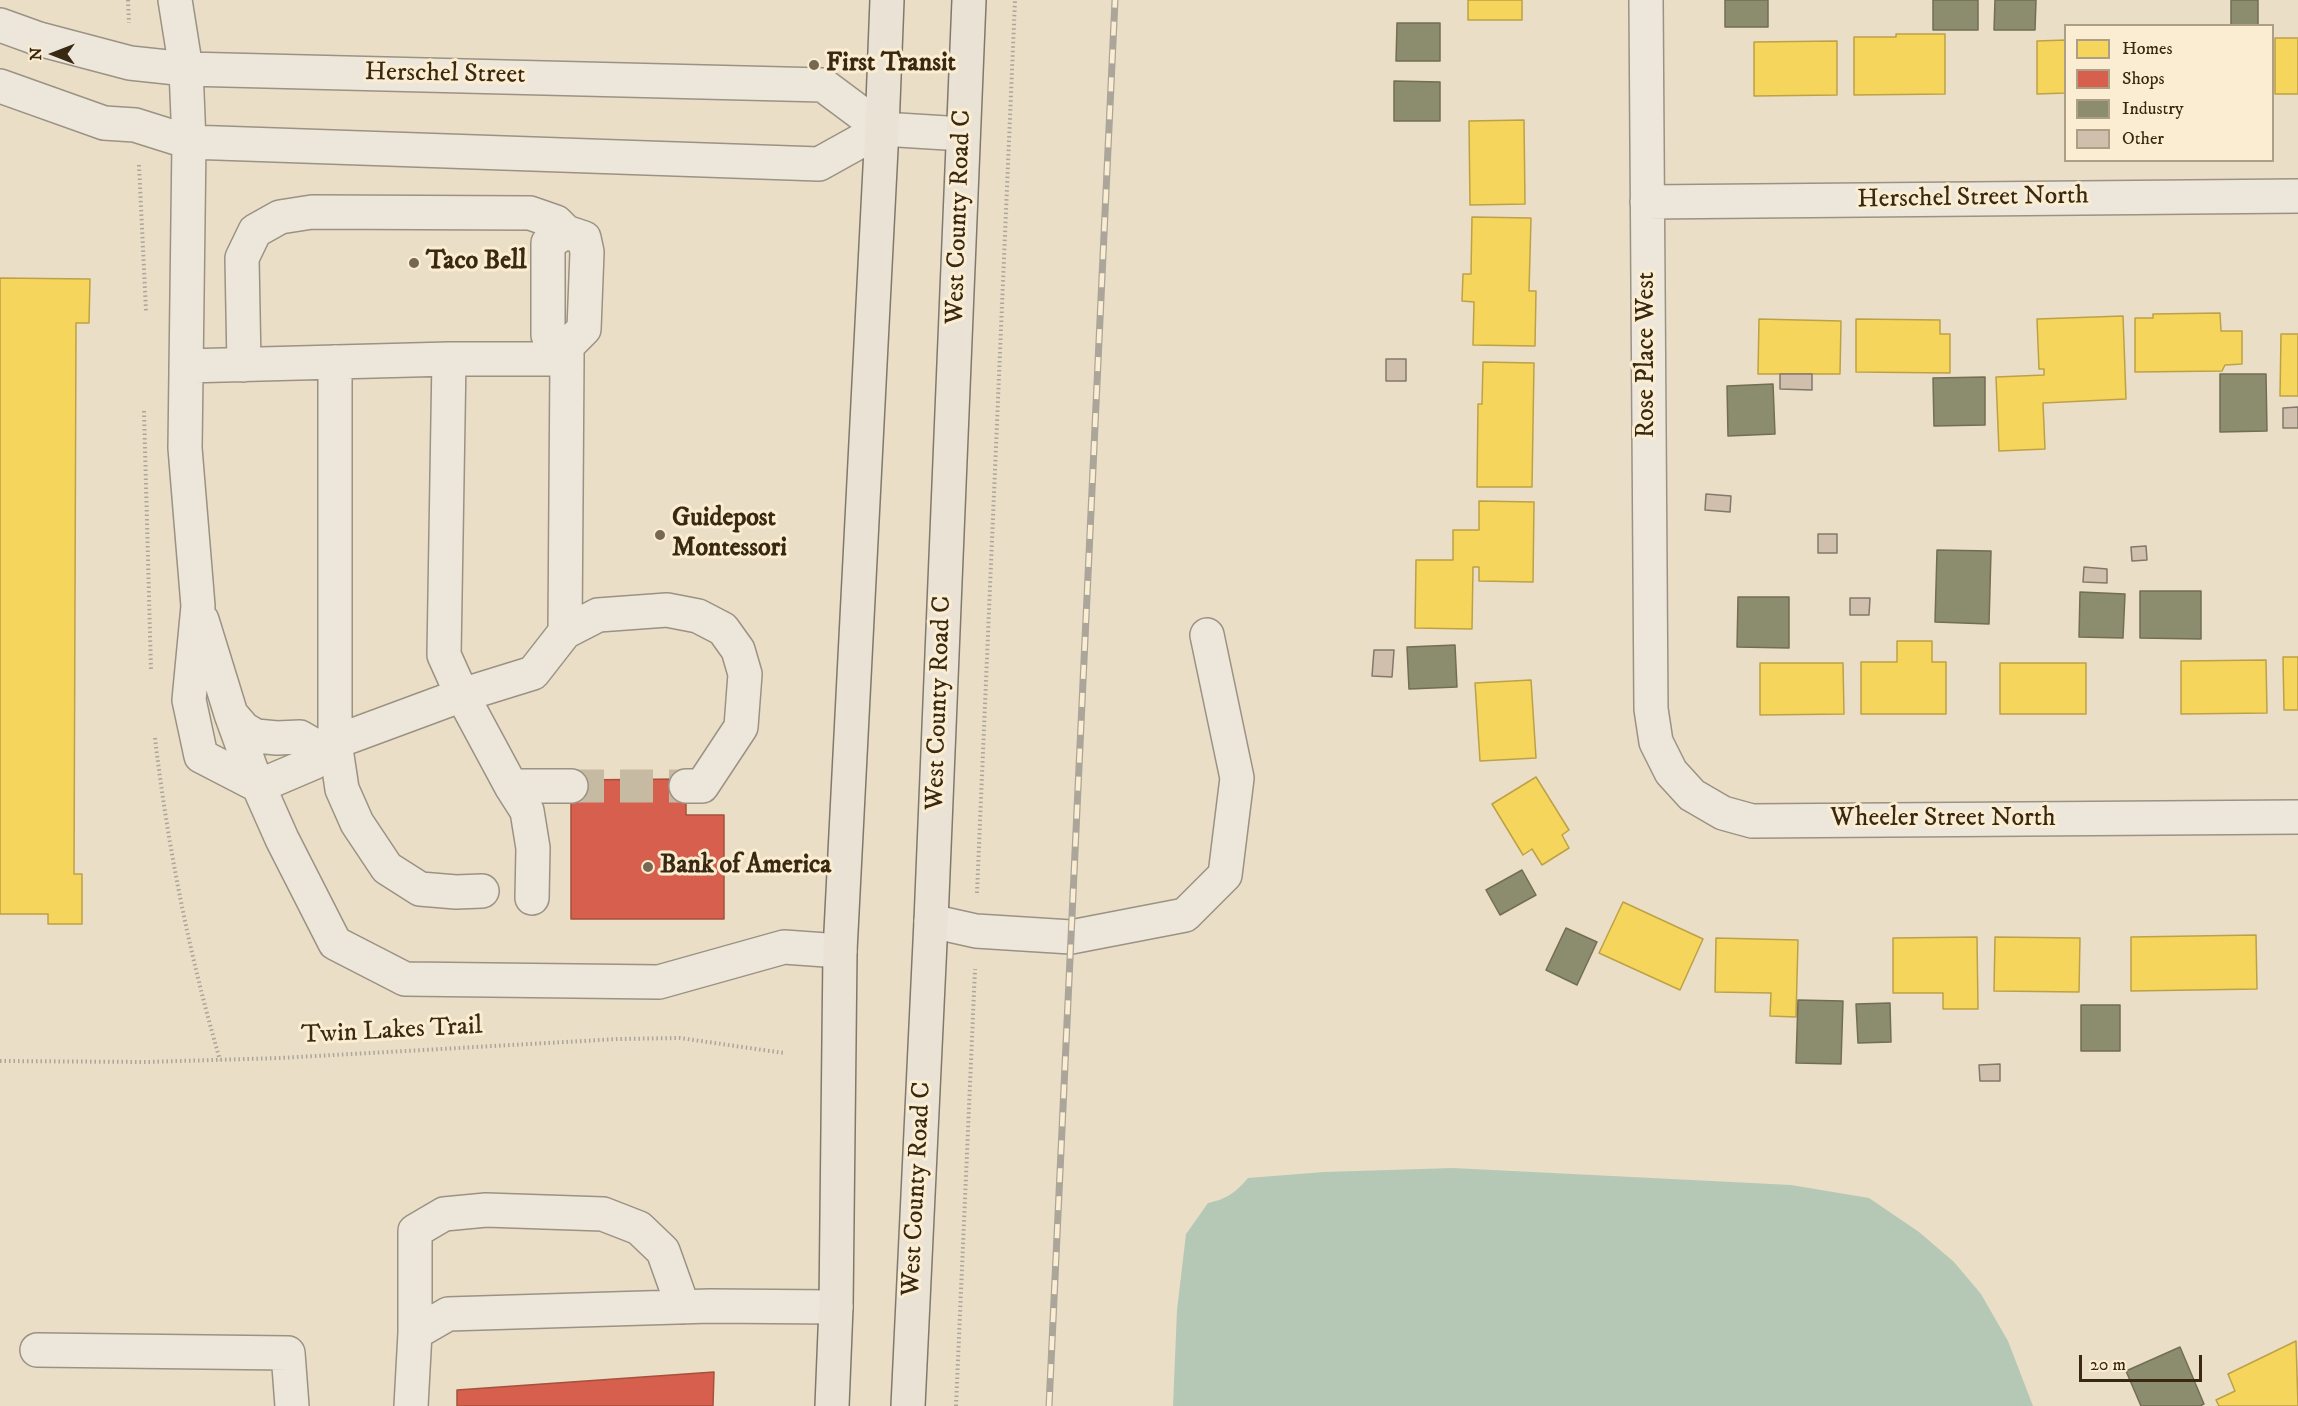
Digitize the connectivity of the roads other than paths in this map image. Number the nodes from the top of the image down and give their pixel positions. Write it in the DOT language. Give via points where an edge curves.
graph roads {
  1 [pos="175,0"];
  2 [pos="887,0"];
  3 [pos="969,0"];
  4 [pos="1646,0"];
  5 [pos="0,25"];
  6 [pos="186,69"];
  7 [pos="0,86"];
  8 [pos="882,129"];
  9 [pos="963,134"];
  10 [pos="189,142"];
  11 [pos="2298,196"];
  12 [pos="1647,202"];
  13 [pos="567,353"];
  14 [pos="449,359"];
  15 [pos="335,362"];
  16 [pos="244,365"];
  17 [pos="186,366"];
  18 [pos="198,606"];
  19 [pos="565,632"];
  20 [pos="1207,634"];
  21 [pos="462,695"];
  22 [pos="1651,710"];
  23 [pos="231,714"];
  24 [pos="327,745"];
  25 [pos="259,786"];
  26 [pos="511,786"];
  27 [pos="571,786"];
  28 [pos="686,786"];
  29 [pos="2298,817"];
  30 [pos="482,891"];
  31 [pos="532,898"];
  32 [pos="931,921"];
  33 [pos="840,951"];
  34 [pos="683,1307"];
  35 [pos="836,1307"];
  36 [pos="415,1333"];
  37 [pos="37,1350"];
  38 [pos="292,1406"];
  39 [pos="411,1406"];
  40 [pos="831,1406"];
  41 [pos="908,1406"];
  1 -- 6 [label="street"];
  2 -- 8 [label="main road"];
  3 -- 9 [label="main road, West County Road C"];
  4 -- 12 [label="street, Rose Place West"];
  5 -- 6 [label="street, Herschel Street" via="130,63"];
  6 -- 8 [label="street, Herschel Street" via="823,85"];
  6 -- 10 [label="street"];
  7 -- 10 [label="street" via="104,123 135,125"];
  8 -- 9 [label="street"];
  8 -- 10 [label="street" via="819,164"];
  8 -- 33 [label="main road"];
  9 -- 32 [label="main road, West County Road C"];
  10 -- 17 [label="street"];
  11 -- 12 [label="street, Herschel Street North"];
  12 -- 22 [label="street, Rose Place West"];
  13 -- 14 [label="street"];
  13 -- 16 [label="street" via="548,335 548,243 566,232 556,222 530,213 312,212 280,217 255,231 242,258"];
  13 -- 19 [label="street"];
  14 -- 15 [label="street"];
  14 -- 21 [label="street" via="444,654"];
  15 -- 16 [label="street"];
  15 -- 24 [label="street"];
  16 -- 17 [label="street"];
  17 -- 18 [label="street" via="185,448"];
  18 -- 23 [label="street"];
  18 -- 25 [label="street" via="189,700 201,756"];
  19 -- 21 [label="street" via="533,674"];
  19 -- 28 [label="street" via="598,615 667,610 698,616 723,629 738,650 745,674 741,728 702,786"];
  20 -- 32 [label="street" via="1237,778 1225,875 1185,915 1071,937 976,931"];
  21 -- 24 [label="street"];
  21 -- 26 [label="street"];
  22 -- 29 [label="street, Wheeler Street North" via="1656,742 1678,780 1692,795 1723,813 1752,821"];
  23 -- 24 [label="street" via="256,736 300,737"];
  23 -- 25 [label="street"];
  24 -- 25 [label="street" via="314,763"];
  24 -- 30 [label="street" via="357,823 387,868 420,889"];
  25 -- 33 [label="street" via="335,943 405,979 659,982 784,947"];
  26 -- 27 [label="street"];
  26 -- 31 [label="street" via="527,811 533,848"];
  32 -- 41 [label="main road, West County Road C"];
  33 -- 35 [label="main road"];
  34 -- 35 [label="street"];
  34 -- 36 [label="street" via="448,1314"];
  34 -- 36 [label="street" via="663,1251 639,1228 603,1214 486,1210 444,1214 415,1231"];
  35 -- 40 [label="main road"];
  36 -- 39 [label="street"];
  37 -- 38 [label="street" via="288,1353"];
}
